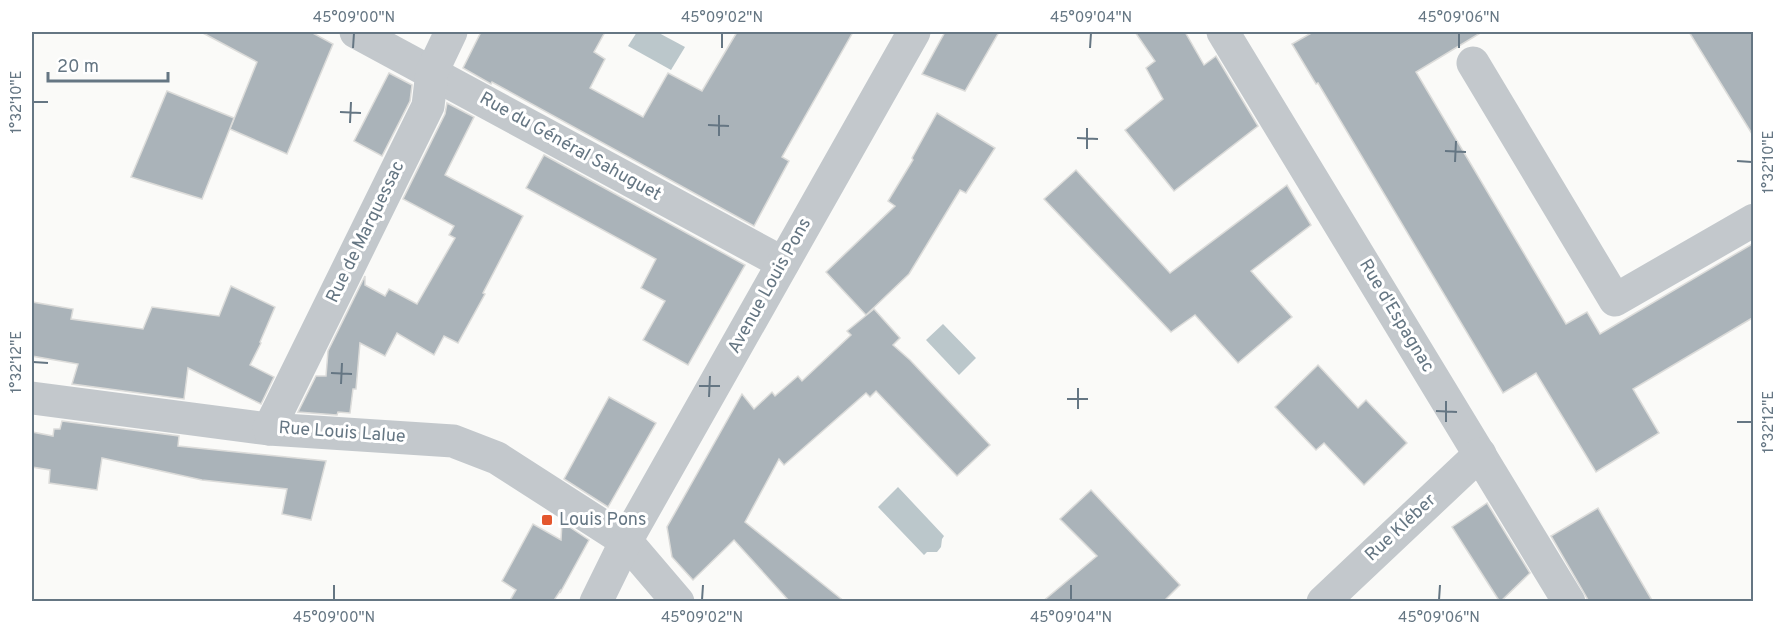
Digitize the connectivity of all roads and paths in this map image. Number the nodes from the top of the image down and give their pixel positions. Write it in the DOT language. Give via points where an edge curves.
graph roads {
  1 [pos="356,32"];
  2 [pos="451,32"];
  3 [pos="914,32"];
  4 [pos="1223,32"];
  5 [pos="1473,63"];
  6 [pos="432,72"];
  7 [pos="1754,220"];
  8 [pos="783,263"];
  9 [pos="32,398"];
  10 [pos="269,429"];
  11 [pos="1480,454"];
  12 [pos="626,541"];
  13 [pos="596,602"];
  14 [pos="678,602"];
  15 [pos="1323,602"];
  16 [pos="1569,602"];
  1 -- 6 [label="street, Rue du Général Sahuguet"];
  2 -- 6 [label="street, Rue de Marquessac"];
  3 -- 8 [label="street, Avenue Louis Pons"];
  4 -- 11 [label="street, Rue d'Espagnac"];
  5 -- 7 [label="street" via="1615,300"];
  6 -- 8 [label="street, Rue du Général Sahuguet"];
  6 -- 10 [label="street, Rue de Marquessac" via="428,106"];
  8 -- 12 [label="street, Avenue Louis Pons"];
  9 -- 10 [label="street, Rue Louis Lalue"];
  10 -- 12 [label="street, Rue Louis Lalue" via="453,441 497,458"];
  11 -- 15 [label="street, Rue Kléber"];
  11 -- 16 [label="street, Rue d'Espagnac"];
  12 -- 13 [label="street, Avenue Louis Pons"];
  12 -- 14 [label="street, Rue Louis Lalue"];
}
